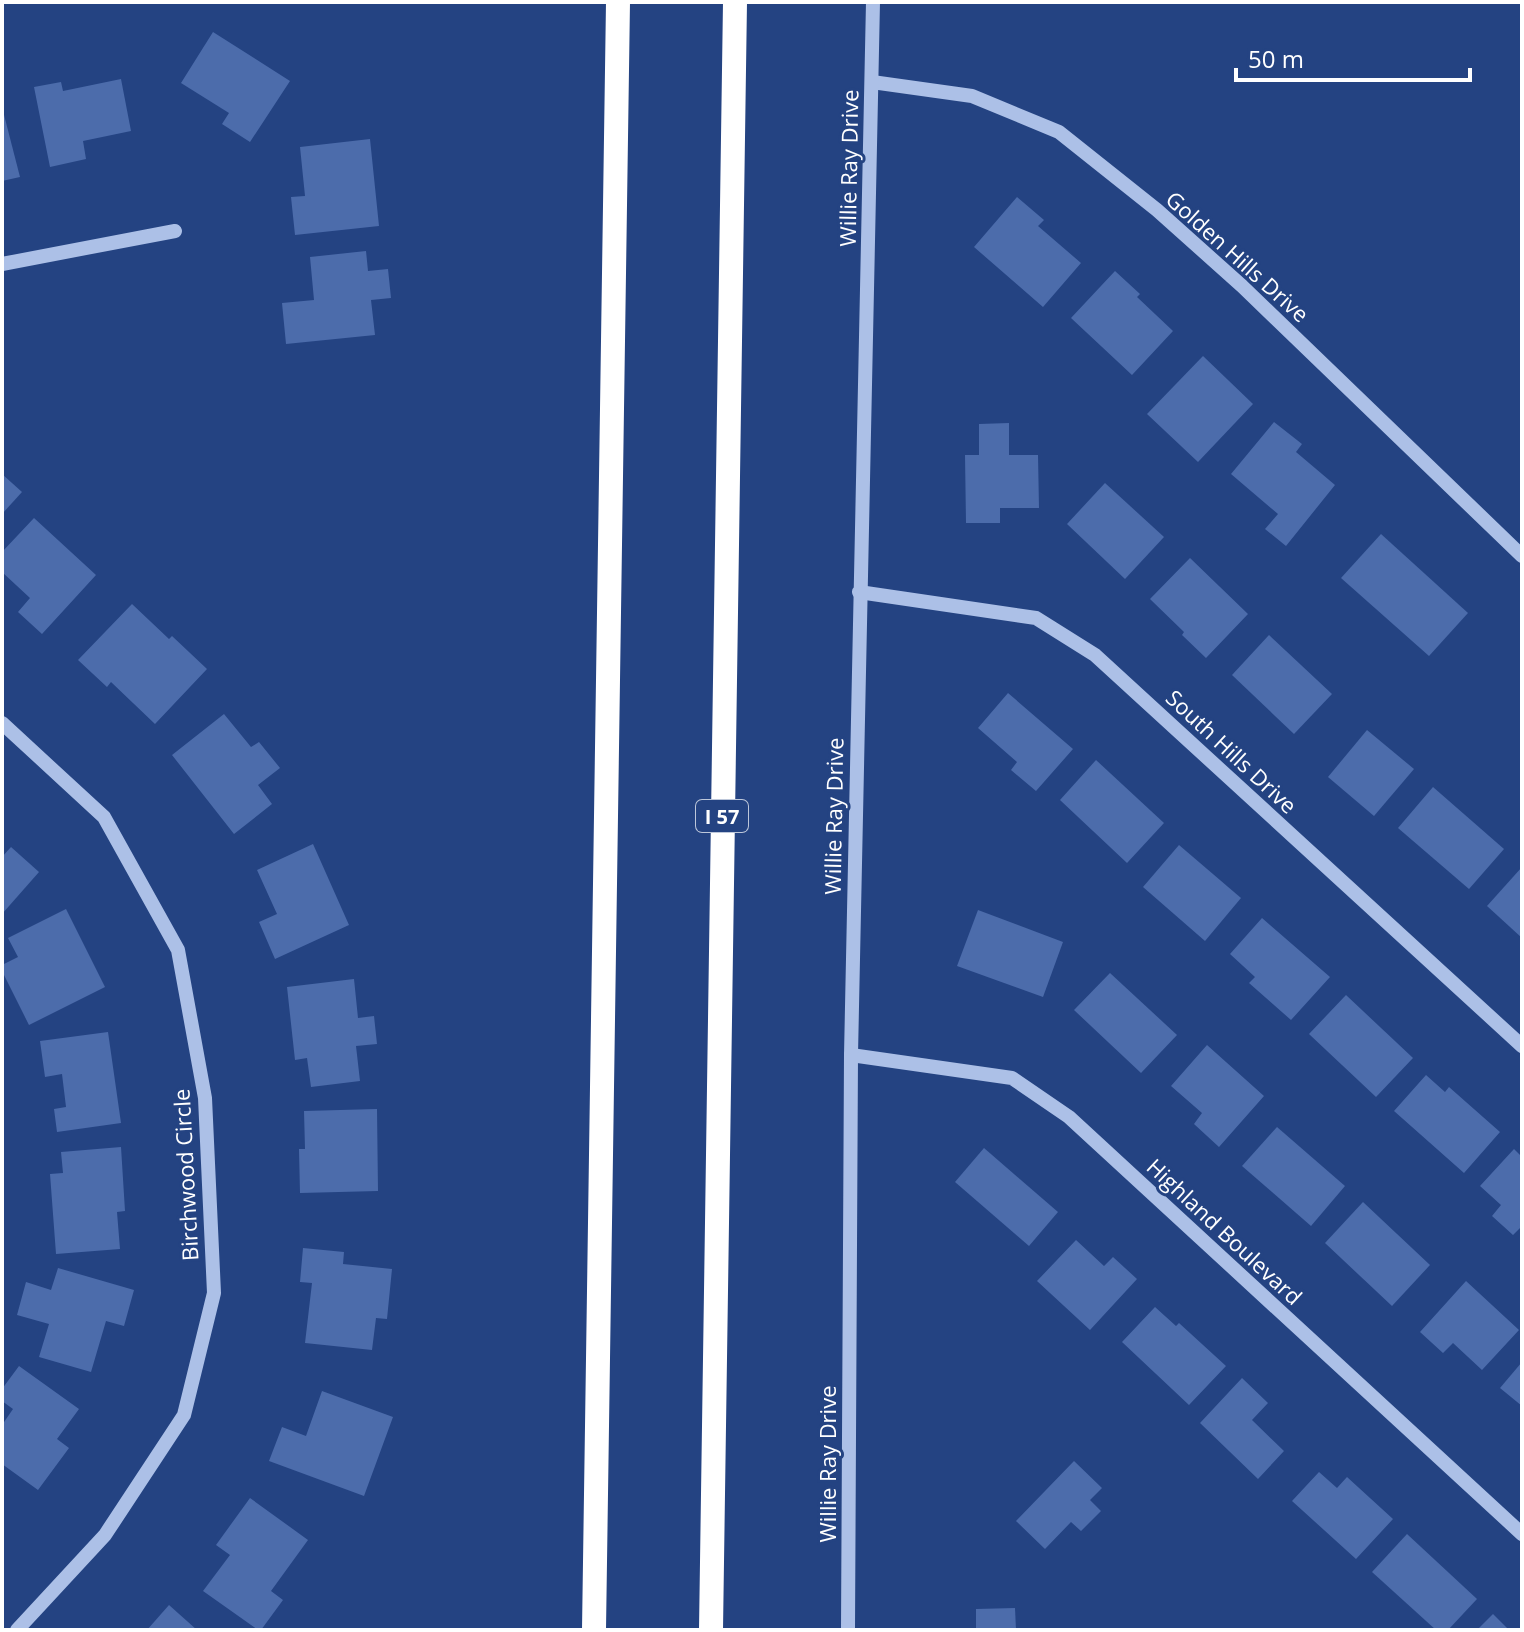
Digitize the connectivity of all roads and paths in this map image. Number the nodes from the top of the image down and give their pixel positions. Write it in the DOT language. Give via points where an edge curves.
graph roads {
  1 [pos="618,2"];
  2 [pos="735,2"];
  3 [pos="873,2"];
  4 [pos="872,82"];
  5 [pos="175,231"];
  6 [pos="2,264"];
  7 [pos="1522,556"];
  8 [pos="859,592"];
  9 [pos="2,723"];
  10 [pos="1522,1046"];
  11 [pos="851,1055"];
  12 [pos="1522,1534"];
  13 [pos="17,1630"];
  14 [pos="594,1630"];
  15 [pos="711,1630"];
  16 [pos="848,1630"];
  1 -- 14 [label="highway"];
  2 -- 15 [label="highway, I 57"];
  3 -- 4 [label="street, Willie Ray Drive"];
  4 -- 7 [label="street, Golden Hills Drive" via="972,96 1059,132 1242,286"];
  4 -- 8 [label="street, Willie Ray Drive"];
  5 -- 6 [label="street"];
  8 -- 10 [label="street, South Hills Drive" via="1036,618 1095,655"];
  8 -- 11 [label="street, Willie Ray Drive"];
  9 -- 13 [label="street, Birchwood Circle" via="104,817 178,950 205,1098 214,1293 184,1415 105,1535"];
  11 -- 12 [label="street, Highland Boulevard" via="1012,1078 1069,1117"];
  11 -- 16 [label="street, Willie Ray Drive"];
}
